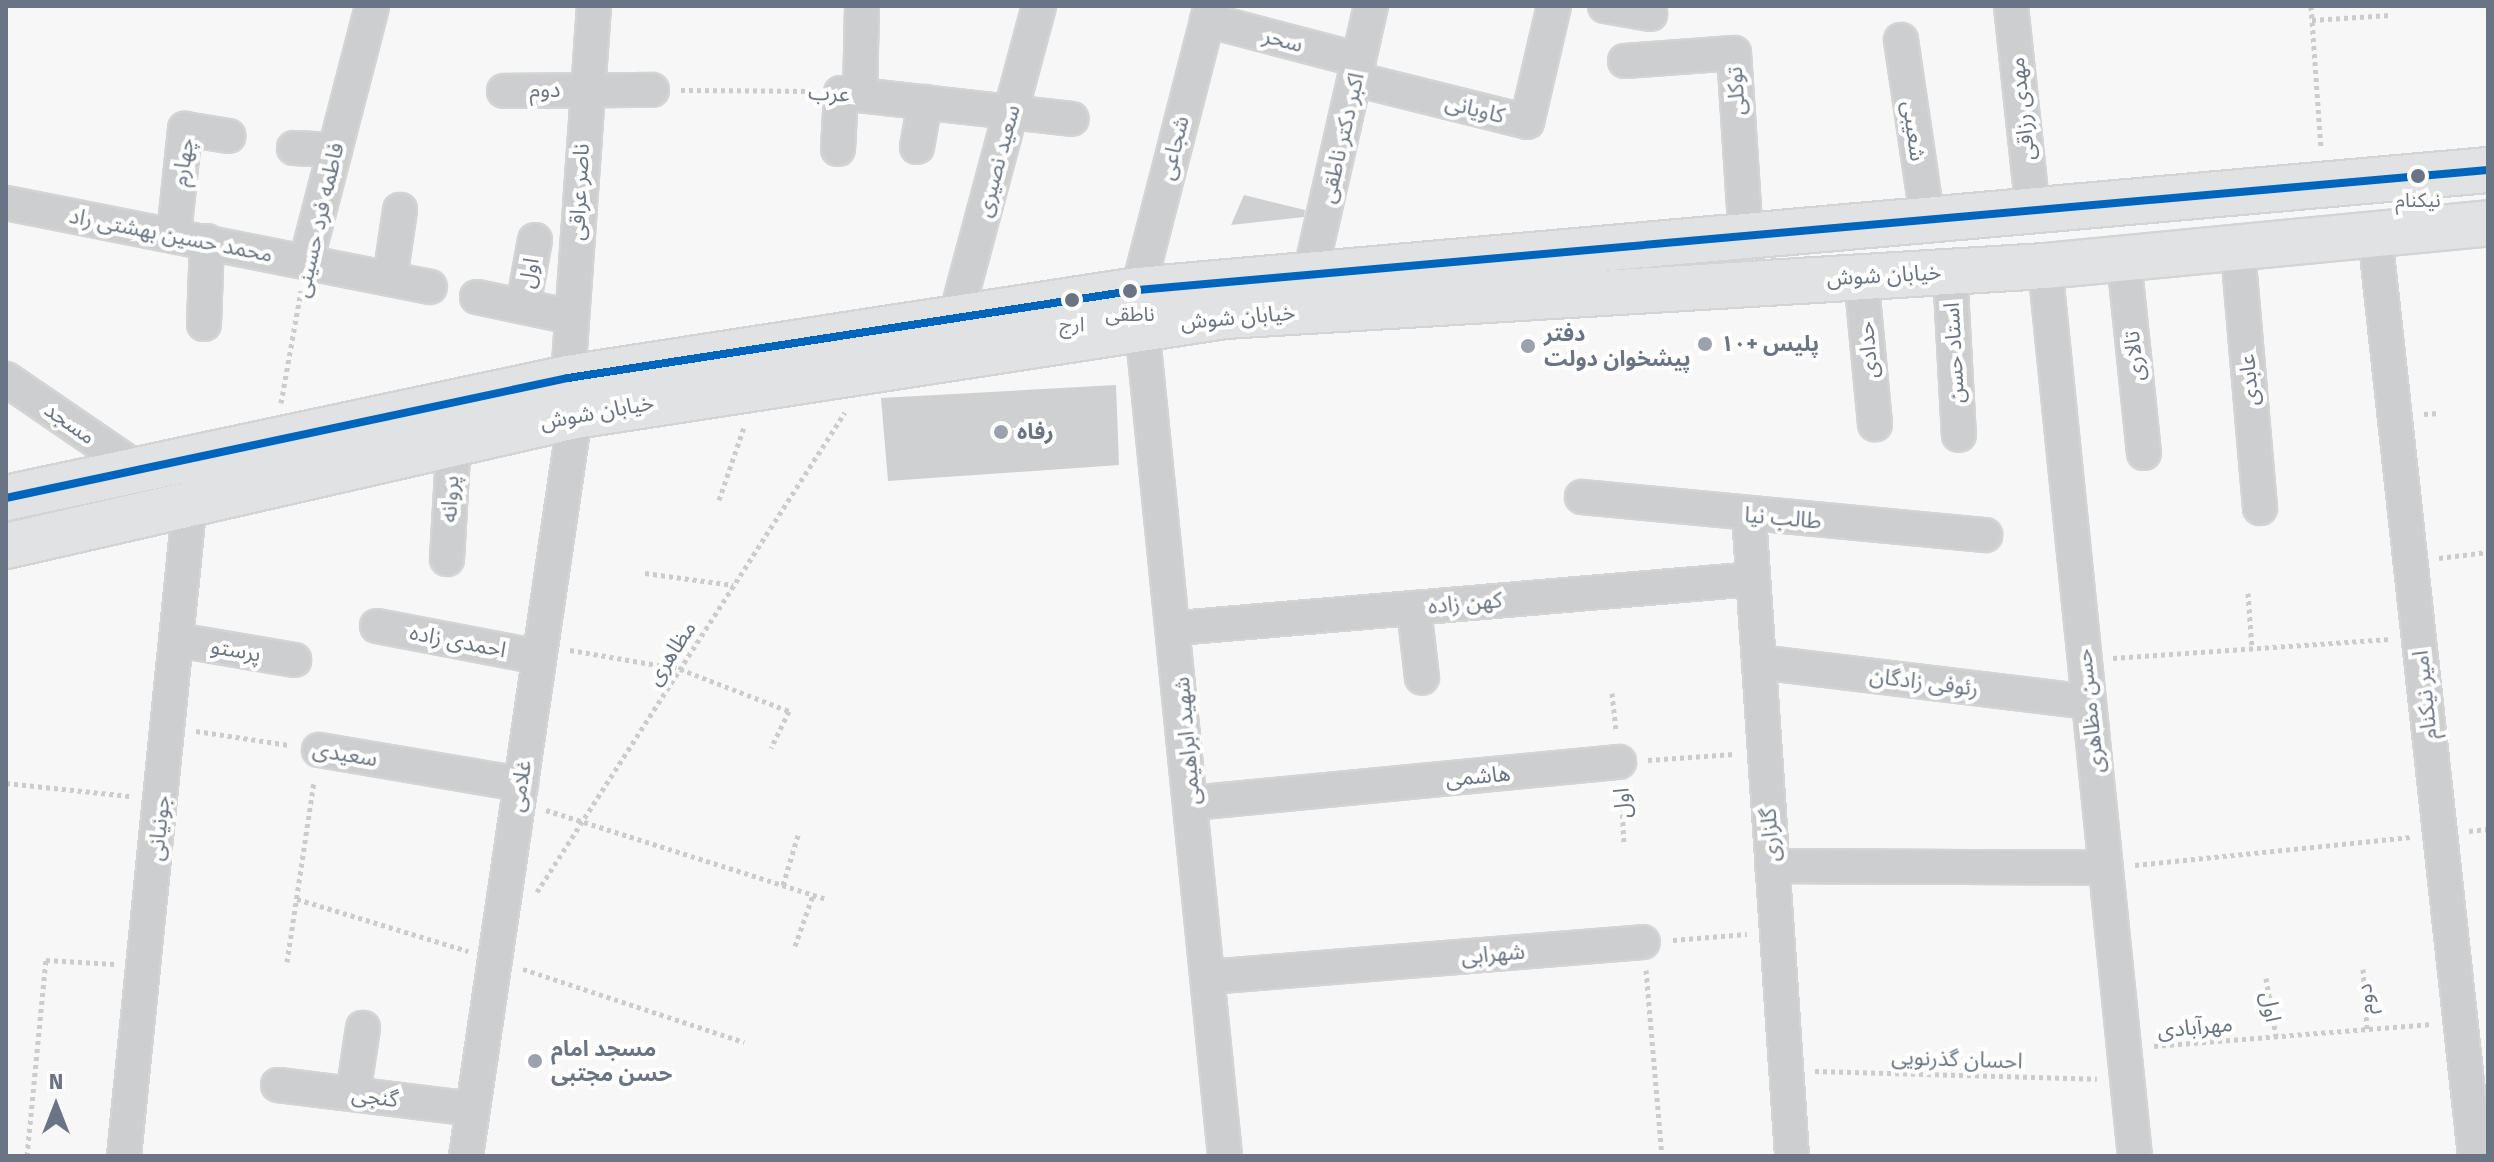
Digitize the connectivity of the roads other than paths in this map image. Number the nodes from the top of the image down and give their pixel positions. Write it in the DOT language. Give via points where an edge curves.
graph roads {
  1 [pos="372,6"];
  2 [pos="594,6"];
  3 [pos="862,6"];
  4 [pos="1037,6"];
  5 [pos="1371,6"];
  6 [pos="1554,6"];
  7 [pos="1605,6"];
  8 [pos="2011,6"];
  9 [pos="1209,13"];
  10 [pos="1650,14"];
  11 [pos="1901,40"];
  12 [pos="1625,61"];
  13 [pos="1357,70"];
  14 [pos="585,90"];
  15 [pos="652,90"];
  16 [pos="504,91"];
  17 [pos="851,94"];
  18 [pos="925,102"];
  19 [pos="1011,111"];
  20 [pos="1072,119"];
  21 [pos="228,136"];
  22 [pos="917,147"];
  23 [pos="294,148"];
  24 [pos="838,149"];
  25 [pos="335,150"];
  26 [pos="2488,170"];
  27 [pos="6,203"];
  28 [pos="400,210"];
  29 [pos="2033,212"];
  30 [pos="1928,222"];
  31 [pos="2488,223"];
  32 [pos="174,234"];
  33 [pos="2375,235"];
  34 [pos="1746,237"];
  35 [pos="535,240"];
  36 [pos="207,241"];
  37 [pos="2238,251"];
  38 [pos="2124,260"];
  39 [pos="306,262"];
  40 [pos="2045,266"];
  41 [pos="1311,270"];
  42 [pos="1950,271"];
  43 [pos="1861,276"];
  44 [pos="390,278"];
  45 [pos="430,287"];
  46 [pos="477,297"];
  47 [pos="523,306"];
  48 [pos="1140,309"];
  49 [pos="956,316"];
  50 [pos="572,317"];
  51 [pos="204,324"];
  52 [pos="6,379"];
  53 [pos="571,397"];
  54 [pos="1875,424"];
  55 [pos="1959,435"];
  56 [pos="454,439"];
  57 [pos="2144,453"];
  58 [pos="133,466"];
  59 [pos="1582,497"];
  60 [pos="6,498"];
  61 [pos="190,500"];
  62 [pos="2260,508"];
  63 [pos="1749,515"];
  64 [pos="1985,535"];
  65 [pos="6,546"];
  66 [pos="447,559"];
  67 [pos="1753,579"];
  68 [pos="1414,608"];
  69 [pos="377,626"];
  70 [pos="1178,628"];
  71 [pos="177,640"];
  72 [pos="540,651"];
  73 [pos="294,660"];
  74 [pos="1759,662"];
  75 [pos="1422,678"];
  76 [pos="2089,702"];
  77 [pos="319,750"];
  78 [pos="1619,762"];
  79 [pos="519,794"];
  80 [pos="1192,803"];
  81 [pos="1772,866"];
  82 [pos="2106,868"];
  83 [pos="1643,942"];
  84 [pos="1209,977"];
  85 [pos="363,1028"];
  86 [pos="278,1085"];
  87 [pos="353,1094"];
  88 [pos="473,1109"];
  89 [pos="124,1156"];
  90 [pos="466,1156"];
  91 [pos="1225,1156"];
  92 [pos="1792,1156"];
  93 [pos="2135,1156"];
  94 [pos="2475,1156"];
  1 -- 25 [label="street, فاطمه فرد حسینی"];
  2 -- 14 [label="street, ناصر عراقی"];
  3 -- 17 [label="street"];
  4 -- 19 [label="street, سعید نصیری"];
  5 -- 13 [label="street, اکبر دکتر ناطقی"];
  6 -- 13 [label="street, کاویانی" via="1527,122"];
  7 -- 10 [label="street"];
  8 -- 29 [label="street, مهدی رزاقی"];
  9 -- 13 [label="street, سحر"];
  9 -- 48 [label="street, شجاعی"];
  11 -- 30 [label="street, شعیبی"];
  12 -- 34 [label="street, توکلی" via="1734,53"];
  13 -- 41 [label="street, اکبر دکتر ناطقی"];
  14 -- 15 [label="street"];
  14 -- 16 [label="street, دوم"];
  14 -- 50 [label="street, ناصر عراقی"];
  17 -- 18 [label="street, عرب"];
  17 -- 24 [label="street"];
  18 -- 19 [label="street, عرب"];
  18 -- 22 [label="street"];
  19 -- 20 [label="street, عرب"];
  19 -- 49 [label="street, سعید نصیری"];
  21 -- 32 [label="street, چهارم" via="185,129"];
  23 -- 25 [label="street"];
  25 -- 39 [label="street, فاطمه فرد حسینی"];
  26 -- 29 [label="main road, خیابان شوش"];
  27 -- 32 [label="street, محمد حسین بهشتی راد"];
  28 -- 44 [label="street"];
  29 -- 30 [label="main road, خیابان شوش"];
  30 -- 34 [label="main road, خیابان شوش"];
  31 -- 33 [label="main road, خیابان شوش"];
  32 -- 36 [label="street, محمد حسین بهشتی راد"];
  33 -- 37 [label="main road, خیابان شوش"];
  33 -- 94 [label="street, امیر نیکنام"];
  34 -- 41 [label="main road, خیابان شوش"];
  35 -- 47 [label="street, اول"];
  36 -- 39 [label="street, محمد حسین بهشتی راد"];
  36 -- 51 [label="street"];
  37 -- 38 [label="main road, خیابان شوش"];
  37 -- 62 [label="street, عابدی"];
  38 -- 40 [label="main road, خیابان شوش"];
  38 -- 57 [label="street, تالاری"];
  39 -- 44 [label="street, محمد حسین بهشتی راد"];
  40 -- 42 [label="main road, خیابان شوش"];
  40 -- 76 [label="street, حسن مظاهری"];
  41 -- 48 [label="main road, خیابان شوش"];
  42 -- 43 [label="main road, خیابان شوش"];
  42 -- 55 [label="street, استاد حسن"];
  43 -- 48 [label="main road, خیابان شوش"];
  43 -- 54 [label="street, حدادی"];
  44 -- 45 [label="street, محمد حسین بهشتی راد"];
  46 -- 47 [label="street"];
  47 -- 50 [label="street"];
  48 -- 49 [label="main road, خیابان شوش"];
  48 -- 53 [label="main road, خیابان شوش" via="759,384"];
  48 -- 70 [label="street, شهید ابراهیمی"];
  49 -- 53 [label="main road, خیابان شوش"];
  50 -- 53 [label="street, ناصر عراقی"];
  52 -- 58 [label="street, مسجد"];
  53 -- 56 [label="main road, خیابان شوش"];
  53 -- 58 [label="main road, خیابان شوش" via="275,436"];
  53 -- 72 [label="street, غلامی"];
  56 -- 61 [label="main road, خیابان شوش"];
  56 -- 66 [label="street, پروانه"];
  58 -- 60 [label="main road, خیابان شوش"];
  59 -- 63 [label="street, طالب نیا"];
  61 -- 65 [label="main road, خیابان شوش"];
  61 -- 71 [label="street, جونیانی"];
  63 -- 64 [label="street, طالب نیا"];
  63 -- 67 [label="street, گلزاری"];
  67 -- 68 [label="street, کهن زاده"];
  67 -- 74 [label="street, گلزاری"];
  68 -- 70 [label="street, کهن زاده"];
  68 -- 75 [label="street"];
  69 -- 72 [label="street, احمدی زاده"];
  70 -- 80 [label="street, شهید ابراهیمی"];
  71 -- 73 [label="street, پرستو"];
  71 -- 89 [label="street, جونیانی"];
  72 -- 79 [label="street, غلامی"];
  74 -- 76 [label="street, رئوفی زادگان"];
  74 -- 81 [label="street, گلزاری"];
  76 -- 82 [label="street, حسن مظاهری"];
  77 -- 79 [label="street, سعیدی"];
  78 -- 80 [label="street, هاشمی"];
  79 -- 88 [label="street, غلامی"];
  80 -- 84 [label="street, شهید ابراهیمی"];
  81 -- 82 [label="street"];
  81 -- 92 [label="street, گلزاری"];
  82 -- 93 [label="street, حسن مظاهری"];
  83 -- 84 [label="street, شهرابی"];
  84 -- 91 [label="street, شهید ابراهیمی"];
  85 -- 87 [label="street"];
  86 -- 87 [label="street, گنجی"];
  87 -- 88 [label="street, گنجی"];
  88 -- 90 [label="street, غلامی"];
}
